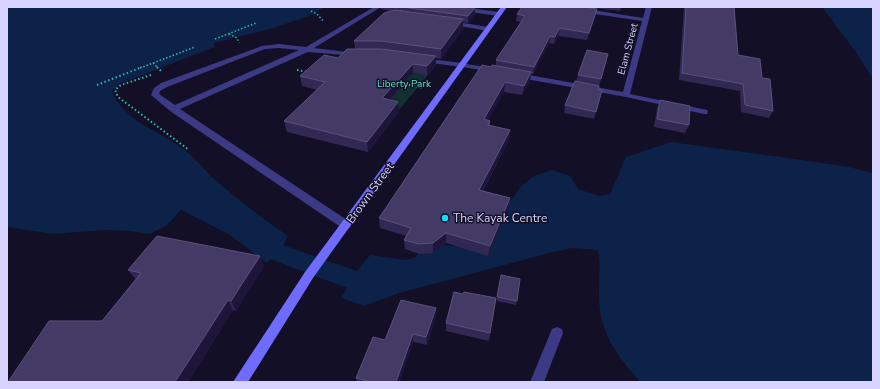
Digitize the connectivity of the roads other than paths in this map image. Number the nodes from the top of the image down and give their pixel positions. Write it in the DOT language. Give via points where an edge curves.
graph roads {
  1 [pos="448,7"];
  2 [pos="561,7"];
  3 [pos="649,7"];
  4 [pos="378,10"];
  5 [pos="501,11"];
  6 [pos="646,20"];
  7 [pos="441,22"];
  8 [pos="488,29"];
  9 [pos="306,50"];
  10 [pos="360,55"];
  11 [pos="411,59"];
  12 [pos="463,65"];
  13 [pos="626,95"];
  14 [pos="173,109"];
  15 [pos="704,112"];
  16 [pos="346,225"];
  17 [pos="557,333"];
  18 [pos="240,382"];
  19 [pos="537,382"];
  1 -- 5 [label="street"];
  2 -- 6 [label="street"];
  3 -- 6 [label="street, Elam Street"];
  4 -- 9 [label="street" via="370,12"];
  5 -- 8 [label="main road, Brown Street"];
  6 -- 13 [label="street, Elam Street"];
  7 -- 8 [label="street"];
  8 -- 12 [label="main road, Brown Street"];
  9 -- 10 [label="street"];
  9 -- 14 [label="street"];
  9 -- 14 [label="street" via="279,46 264,47 164,85 155,95"];
  11 -- 12 [label="street"];
  12 -- 13 [label="street"];
  12 -- 16 [label="main road, Brown Street"];
  13 -- 15 [label="street"];
  14 -- 16 [label="street"];
  16 -- 18 [label="main road, Brown Street" via="309,275"];
  17 -- 19 [label="street"];
}
